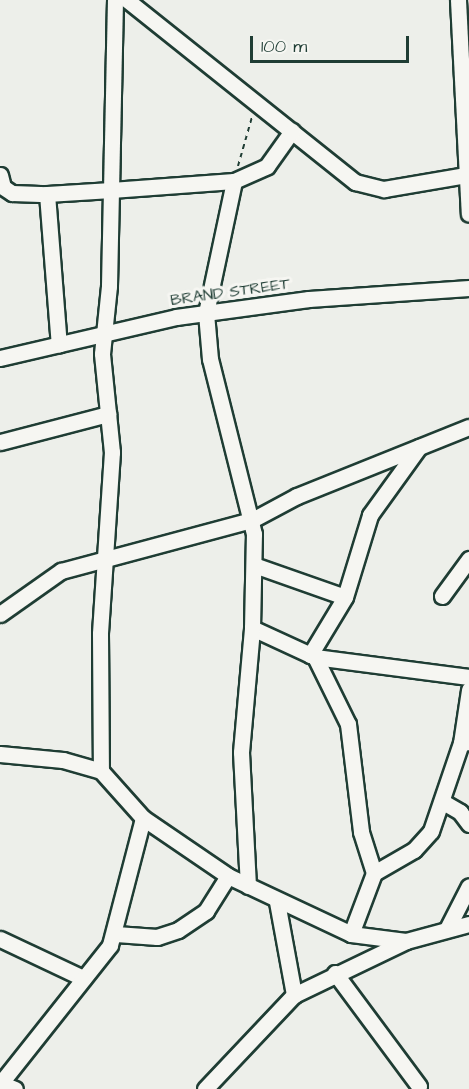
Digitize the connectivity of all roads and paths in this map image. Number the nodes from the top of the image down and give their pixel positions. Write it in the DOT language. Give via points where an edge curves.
graph roads {
  1 [pos="115,0"];
  2 [pos="127,0"];
  3 [pos="458,0"];
  4 [pos="464,50"];
  5 [pos="255,102"];
  6 [pos="292,131"];
  7 [pos="0,175"];
  8 [pos="466,175"];
  9 [pos="234,181"];
  10 [pos="111,190"];
  11 [pos="47,194"];
  12 [pos="469,214"];
  13 [pos="469,288"];
  14 [pos="206,313"];
  15 [pos="104,335"];
  16 [pos="59,345"];
  17 [pos="0,358"];
  18 [pos="108,414"];
  19 [pos="469,427"];
  20 [pos="0,442"];
  21 [pos="420,446"];
  22 [pos="252,520"];
  23 [pos="104,559"];
  24 [pos="469,559"];
  25 [pos="254,565"];
  26 [pos="442,596"];
  27 [pos="345,597"];
  28 [pos="0,614"];
  29 [pos="252,628"];
  30 [pos="313,656"];
  31 [pos="469,677"];
  32 [pos="469,690"];
  33 [pos="465,743"];
  34 [pos="0,754"];
  35 [pos="101,771"];
  36 [pos="443,802"];
  37 [pos="143,818"];
  38 [pos="469,824"];
  39 [pos="374,873"];
  40 [pos="228,876"];
  41 [pos="248,885"];
  42 [pos="469,886"];
  43 [pos="277,902"];
  44 [pos="469,924"];
  45 [pos="447,929"];
  46 [pos="116,934"];
  47 [pos="351,934"];
  48 [pos="0,939"];
  49 [pos="406,941"];
  50 [pos="335,973"];
  51 [pos="83,978"];
  52 [pos="294,995"];
  53 [pos="0,1083"];
  54 [pos="422,1088"];
  55 [pos="15,1089"];
  56 [pos="205,1089"];
  1 -- 10 [label="street"];
  2 -- 5 [label="street"];
  3 -- 4 [label="street"];
  4 -- 8 [label="street"];
  5 -- 6 [label="street"];
  5 -- 9 [label="path"];
  6 -- 8 [label="street" via="355,182 371,188 398,188"];
  6 -- 9 [label="street" via="267,166"];
  7 -- 11 [label="street" via="3,187 12,193"];
  8 -- 12 [label="street"];
  9 -- 10 [label="street"];
  9 -- 14 [label="street"];
  10 -- 11 [label="street"];
  10 -- 15 [label="street"];
  11 -- 16 [label="street"];
  13 -- 14 [label="street, BRAND STREET" via="309,299"];
  14 -- 15 [label="street, BRAND STREET"];
  14 -- 22 [label="street" via="210,359"];
  15 -- 16 [label="street, BRAND STREET"];
  15 -- 18 [label="street" via="102,366"];
  16 -- 17 [label="street, BRAND STREET"];
  18 -- 20 [label="street"];
  18 -- 23 [label="street" via="112,452"];
  19 -- 21 [label="street"];
  21 -- 22 [label="street" via="297,495"];
  21 -- 27 [label="street" via="370,515"];
  22 -- 23 [label="street"];
  22 -- 25 [label="street"];
  23 -- 28 [label="street" via="43,580"];
  23 -- 35 [label="street"];
  24 -- 26 [label="street"];
  25 -- 27 [label="street"];
  25 -- 29 [label="street"];
  27 -- 30 [label="street"];
  29 -- 30 [label="street"];
  29 -- 41 [label="street" via="241,752"];
  30 -- 31 [label="street"];
  30 -- 39 [label="street" via="348,724 361,832"];
  32 -- 33 [label="street"];
  33 -- 36 [label="street"];
  34 -- 35 [label="street" via="63,760"];
  35 -- 37 [label="street"];
  36 -- 38 [label="street" via="460,812"];
  36 -- 39 [label="street" via="421,844"];
  37 -- 40 [label="street"];
  37 -- 46 [label="street"];
  39 -- 47 [label="street"];
  40 -- 41 [label="street"];
  40 -- 46 [label="street" via="206,911 178,930 157,937"];
  41 -- 43 [label="street"];
  42 -- 45 [label="street"];
  43 -- 47 [label="street"];
  43 -- 52 [label="street"];
  44 -- 45 [label="street"];
  45 -- 49 [label="street"];
  46 -- 51 [label="street"];
  47 -- 49 [label="street"];
  48 -- 51 [label="street"];
  49 -- 50 [label="street"];
  50 -- 52 [label="street"];
  50 -- 54 [label="street"];
  51 -- 53 [label="street"];
  52 -- 56 [label="street"];
  53 -- 55 [label="street"];
}
